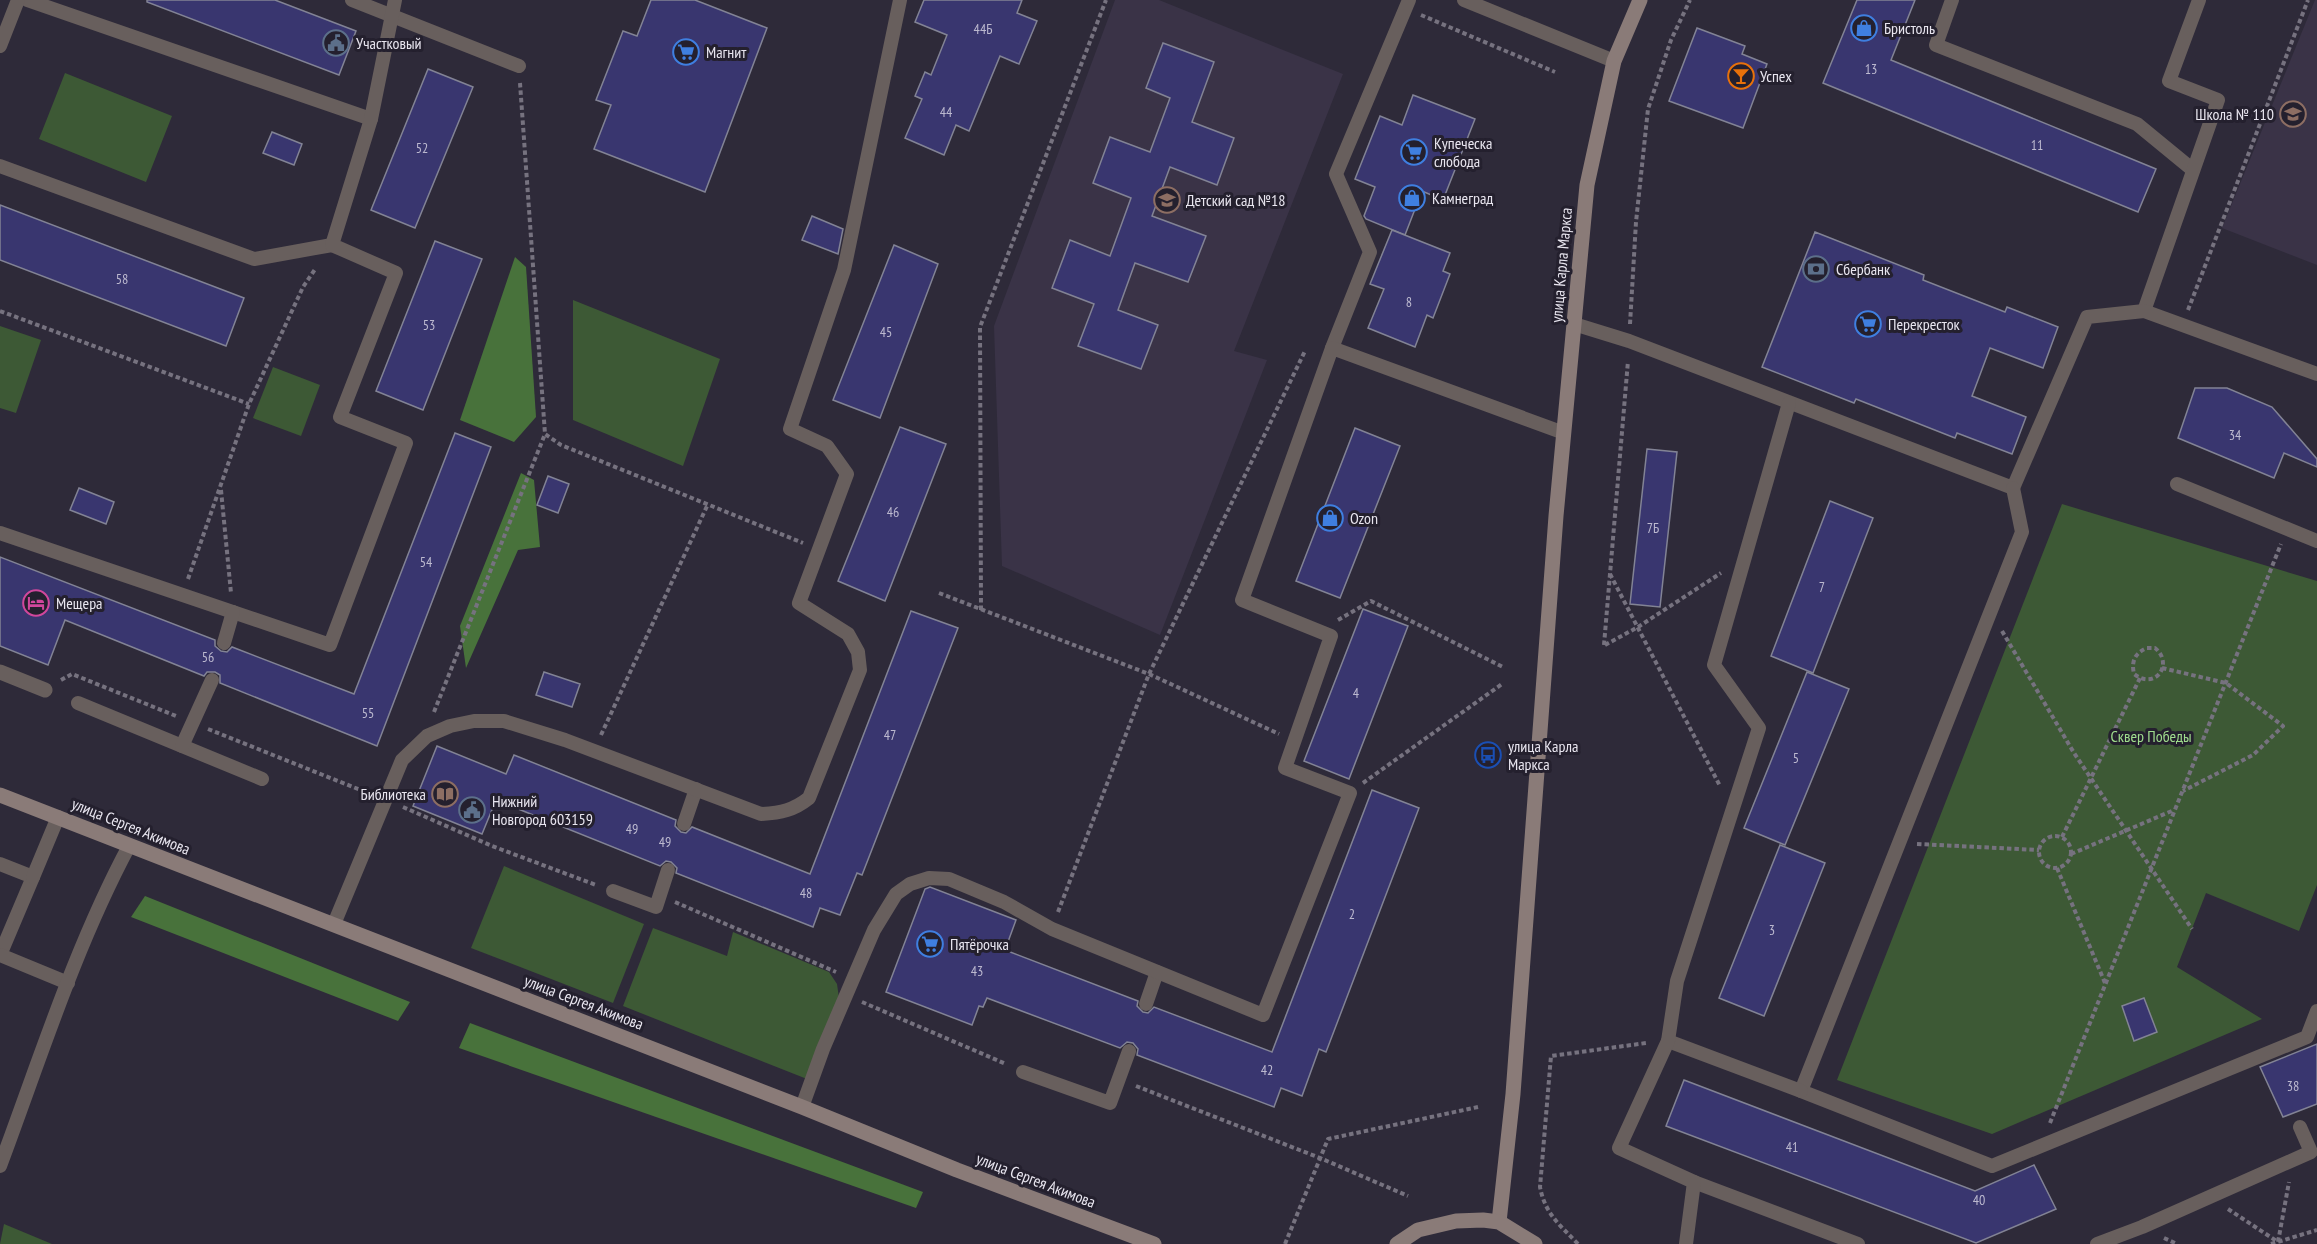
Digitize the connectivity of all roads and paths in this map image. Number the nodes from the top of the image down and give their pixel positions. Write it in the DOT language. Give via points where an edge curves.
graph roads {
  1 [pos="18,0"];
  2 [pos="27,0"];
  3 [pos="352,0"];
  4 [pos="395,0"];
  5 [pos="900,0"];
  6 [pos="1106,0"];
  7 [pos="1464,0"];
  8 [pos="1640,0"];
  9 [pos="1690,0"];
  10 [pos="1952,0"];
  11 [pos="2199,0"];
  12 [pos="2308,0"];
  13 [pos="1407,4"];
  14 [pos="392,15"];
  15 [pos="0,46"];
  16 [pos="1614,61"];
  17 [pos="519,66"];
  18 [pos="1555,72"];
  19 [pos="371,119"];
  20 [pos="0,166"];
  21 [pos="2193,170"];
  22 [pos="332,245"];
  23 [pos="0,310"];
  24 [pos="2144,311"];
  25 [pos="1574,324"];
  26 [pos="2182,325"];
  27 [pos="1629,341"];
  28 [pos="1332,348"];
  29 [pos="1305,351"];
  30 [pos="2317,374"];
  31 [pos="1789,403"];
  32 [pos="249,404"];
  33 [pos="1564,433"];
  34 [pos="545,434"];
  35 [pos="2177,484"];
  36 [pos="221,486"];
  37 [pos="2013,488"];
  38 [pos="708,504"];
  39 [pos="2287,529"];
  40 [pos="0,533"];
  41 [pos="2317,541"];
  42 [pos="820,550"];
  43 [pos="1745,558"];
  44 [pos="1610,573"];
  45 [pos="939,593"];
  46 [pos="182,595"];
  47 [pos="981,610"];
  48 [pos="233,612"];
  49 [pos="1991,612"];
  50 [pos="1638,627"];
  51 [pos="1320,631"];
  52 [pos="224,643"];
  53 [pos="1503,667"];
  54 [pos="2162,668"];
  55 [pos="0,672"];
  56 [pos="1149,674"];
  57 [pos="2140,678"];
  58 [pos="212,680"];
  59 [pos="2226,683"];
  60 [pos="1502,684"];
  61 [pos="45,690"];
  62 [pos="78,703"];
  63 [pos="193,723"];
  64 [pos="422,740"];
  65 [pos="1294,741"];
  66 [pos="182,746"];
  67 [pos="594,751"];
  68 [pos="2090,778"];
  69 [pos="262,779"];
  70 [pos="696,789"];
  71 [pos="2182,791"];
  72 [pos="1350,793"];
  73 [pos="0,795"];
  74 [pos="386,800"];
  75 [pos="2175,810"];
  76 [pos="1732,811"];
  77 [pos="58,817"];
  78 [pos="684,824"];
  79 [pos="2127,831"];
  80 [pos="2062,837"];
  81 [pos="1899,843"];
  82 [pos="129,846"];
  83 [pos="2039,850"];
  84 [pos="2071,854"];
  85 [pos="0,864"];
  86 [pos="2152,867"];
  87 [pos="2057,868"];
  88 [pos="668,870"];
  89 [pos="33,877"];
  90 [pos="613,891"];
  91 [pos="660,896"];
  92 [pos="334,924"];
  93 [pos="1052,929"];
  94 [pos="2192,929"];
  95 [pos="1157,972"];
  96 [pos="853,980"];
  97 [pos="68,983"];
  98 [pos="2105,984"];
  99 [pos="846,995"];
  100 [pos="1146,1004"];
  101 [pos="2317,1011"];
  102 [pos="1668,1041"];
  103 [pos="1129,1051"];
  104 [pos="1023,1072"];
  105 [pos="1119,1079"];
  106 [pos="1802,1090"];
  107 [pos="802,1107"];
  108 [pos="1478,1107"];
  109 [pos="2300,1127"];
  110 [pos="2041,1146"];
  111 [pos="1320,1158"];
  112 [pos="2292,1160"];
  113 [pos="0,1166"];
  114 [pos="1694,1182"];
  115 [pos="1408,1196"];
  116 [pos="2210,1197"];
  117 [pos="1499,1222"];
  118 [pos="2317,1230"];
  119 [pos="2278,1242"];
  120 [pos="1154,1244"];
  121 [pos="1285,1244"];
  122 [pos="1397,1244"];
  123 [pos="1534,1244"];
  124 [pos="1578,1244"];
  125 [pos="1686,1244"];
  126 [pos="1858,1244"];
  127 [pos="2097,1244"];
  128 [pos="2271,1244"];
  1 -- 15 [label="lane"];
  2 -- 19 [label="lane"];
  3 -- 14 [label="lane"];
  4 -- 14 [label="lane"];
  5 -- 42 [label="lane" via="844,270 790,429 826,446 847,474"];
  6 -- 47 [label="path" via="980,327"];
  7 -- 16 [label="lane"];
  8 -- 16 [label="street, улица Карла Маркса"];
  9 -- 27 [label="path" via="1671,40 1648,109"];
  10 -- 21 [label="lane" via="1936,45 2138,124"];
  11 -- 21 [label="lane" via="2169,81 2218,100"];
  12 -- 26 [label="path"];
  13 -- 18 [label="path"];
  13 -- 28 [label="lane" via="1336,174 1370,252"];
  14 -- 17 [label="lane"];
  14 -- 19 [label="lane"];
  16 -- 25 [label="street, улица Карла Маркса" via="1587,185"];
  17 -- 34 [label="path"];
  19 -- 22 [label="lane"];
  20 -- 22 [label="lane" via="254,260"];
  21 -- 24 [label="lane"];
  22 -- 32 [label="path" via="303,287"];
  22 -- 48 [label="lane" via="396,273 340,417 406,443 330,645"];
  23 -- 32 [label="path"];
  24 -- 26 [label="lane"];
  24 -- 37 [label="lane" via="2087,317"];
  25 -- 27 [label="lane"];
  25 -- 33 [label="street, улица Карла Маркса"];
  26 -- 30 [label="lane"];
  27 -- 31 [label="lane"];
  27 -- 44 [label="path"];
  28 -- 33 [label="lane"];
  28 -- 51 [label="lane" via="1242,600"];
  29 -- 56 [label="path"];
  31 -- 37 [label="lane"];
  31 -- 43 [label="lane"];
  32 -- 36 [label="path"];
  33 -- 117 [label="street, улица Карла Маркса" via="1513,1095"];
  34 -- 38 [label="path" via="561,445"];
  34 -- 64 [label="path"];
  35 -- 39 [label="lane"];
  36 -- 46 [label="path"];
  36 -- 48 [label="path"];
  37 -- 49 [label="lane" via="2022,532"];
  38 -- 42 [label="path"];
  38 -- 67 [label="path"];
  39 -- 41 [label="lane"];
  39 -- 59 [label="path"];
  40 -- 46 [label="lane"];
  42 -- 70 [label="lane" via="799,603 848,634 858,652 860,670 809,798 783,813 761,814"];
  43 -- 50 [label="path"];
  43 -- 76 [label="lane" via="1714,665 1759,728"];
  44 -- 50 [label="path"];
  44 -- 50 [label="path" via="1604,645"];
  45 -- 47 [label="path"];
  46 -- 48 [label="lane"];
  47 -- 56 [label="path"];
  48 -- 52 [label="lane"];
  49 -- 68 [label="path"];
  49 -- 81 [label="lane"];
  50 -- 76 [label="path"];
  51 -- 53 [label="path" via="1371,601"];
  51 -- 65 [label="lane" via="1331,636"];
  54 -- 57 [label="path" via="2154,678"];
  54 -- 57 [label="path" via="2161,653 2155,648 2139,652 2132,667"];
  54 -- 59 [label="path"];
  55 -- 61 [label="street"];
  56 -- 65 [label="path"];
  56 -- 93 [label="path"];
  57 -- 68 [label="path"];
  58 -- 63 [label="lane"];
  59 -- 71 [label="path"];
  59 -- 71 [label="path" via="2283,726 2253,755"];
  60 -- 72 [label="path"];
  61 -- 63 [label="path" via="72,674"];
  62 -- 66 [label="lane"];
  63 -- 66 [label="lane"];
  63 -- 74 [label="path"];
  64 -- 67 [label="lane" via="450,726 504,721"];
  64 -- 74 [label="lane" via="402,760"];
  65 -- 72 [label="lane" via="1285,768"];
  66 -- 69 [label="lane"];
  67 -- 70 [label="lane"];
  68 -- 79 [label="path"];
  68 -- 80 [label="path"];
  70 -- 78 [label="lane"];
  71 -- 75 [label="path"];
  72 -- 95 [label="lane" via="1263,1015"];
  73 -- 77 [label="street, улица Сергея Акимова"];
  74 -- 90 [label="path" via="492,846"];
  74 -- 92 [label="lane"];
  75 -- 79 [label="path"];
  75 -- 86 [label="path"];
  76 -- 102 [label="lane" via="1677,981"];
  77 -- 82 [label="street, улица Сергея Акимова"];
  77 -- 89 [label="lane"];
  79 -- 84 [label="path"];
  79 -- 86 [label="path"];
  80 -- 83 [label="path" via="2051,837"];
  80 -- 84 [label="path" via="2070,844"];
  81 -- 83 [label="path"];
  81 -- 106 [label="lane"];
  82 -- 92 [label="street, улица Сергея Акимова"];
  82 -- 97 [label="lane" via="104,893"];
  83 -- 87 [label="path" via="2041,861 2047,867"];
  84 -- 87 [label="path" via="2067,863"];
  85 -- 89 [label="lane"];
  86 -- 94 [label="path"];
  86 -- 98 [label="path"];
  87 -- 98 [label="path"];
  88 -- 91 [label="lane"];
  89 -- 97 [label="lane" via="0,955"];
  90 -- 91 [label="lane" via="656,906"];
  91 -- 96 [label="path"];
  92 -- 107 [label="street, улица Сергея Акимова"];
  93 -- 95 [label="lane"];
  93 -- 96 [label="lane" via="1004,902 949,879 929,878 896,894 874,930"];
  95 -- 100 [label="lane"];
  96 -- 99 [label="lane"];
  97 -- 113 [label="lane"];
  98 -- 110 [label="path"];
  99 -- 104 [label="path"];
  99 -- 107 [label="lane"];
  101 -- 110 [label="lane" via="2307,1037"];
  102 -- 106 [label="lane"];
  102 -- 114 [label="lane" via="1619,1148"];
  102 -- 124 [label="path" via="1551,1056 1540,1187 1543,1203"];
  103 -- 105 [label="lane"];
  104 -- 105 [label="lane" via="1110,1103"];
  105 -- 111 [label="path"];
  106 -- 110 [label="lane" via="1992,1166"];
  107 -- 120 [label="street, улица Сергея Акимова"];
  108 -- 111 [label="path" via="1328,1139"];
  109 -- 112 [label="lane" via="2311,1152"];
  111 -- 115 [label="path"];
  111 -- 121 [label="path"];
  112 -- 116 [label="lane"];
  112 -- 119 [label="path"];
  114 -- 125 [label="lane"];
  114 -- 126 [label="lane"];
  116 -- 119 [label="path"];
  116 -- 127 [label="lane"];
  117 -- 122 [label="street" via="1456,1221 1418,1230"];
  117 -- 123 [label="street"];
  118 -- 119 [label="path"];
  119 -- 128 [label="path"];
}
